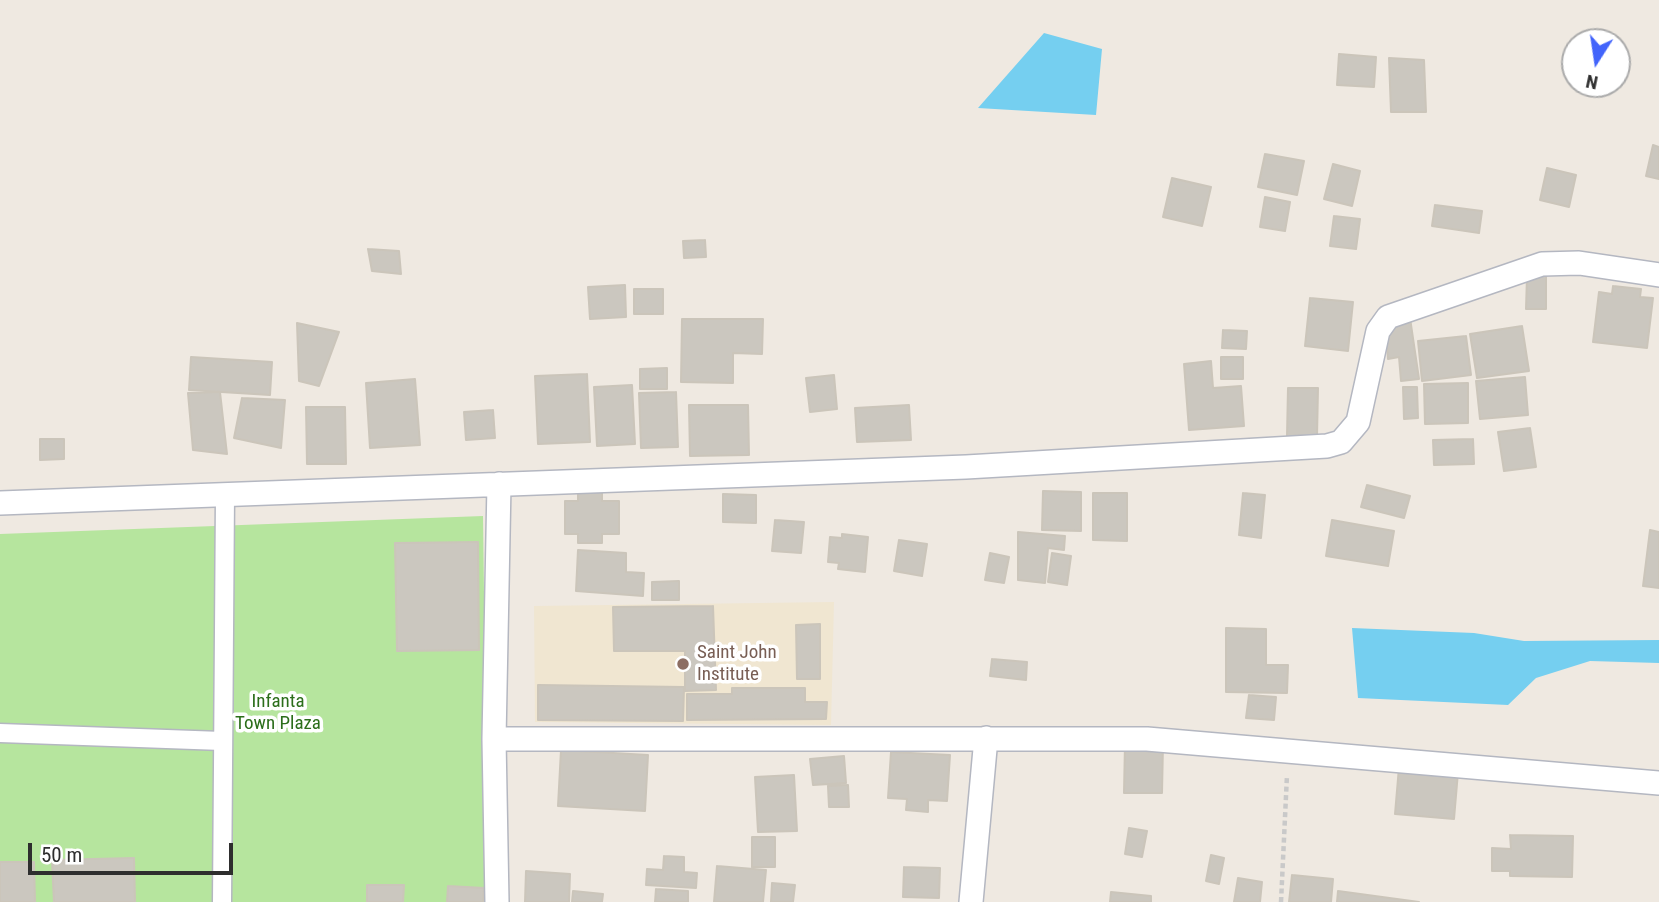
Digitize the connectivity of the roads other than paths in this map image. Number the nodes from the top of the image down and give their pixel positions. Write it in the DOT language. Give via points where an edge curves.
graph roads {
  1 [pos="1659,275"];
  2 [pos="499,484"];
  3 [pos="225,495"];
  4 [pos="0,503"];
  5 [pos="0,733"];
  6 [pos="494,738"];
  7 [pos="986,738"];
  8 [pos="222,741"];
  9 [pos="1659,783"];
  10 [pos="222,902"];
  11 [pos="497,902"];
  12 [pos="971,902"];
  1 -- 2 [label="street" via="1579,263 1542,264 1388,317 1378,331 1358,422 1341,442 1327,446 966,467"];
  2 -- 3 [label="street"];
  2 -- 6 [label="street"];
  3 -- 4 [label="street"];
  3 -- 8 [label="street"];
  5 -- 8 [label="street"];
  6 -- 7 [label="street"];
  6 -- 11 [label="street"];
  7 -- 9 [label="street" via="1147,739"];
  7 -- 12 [label="street"];
  8 -- 10 [label="street"];
}
